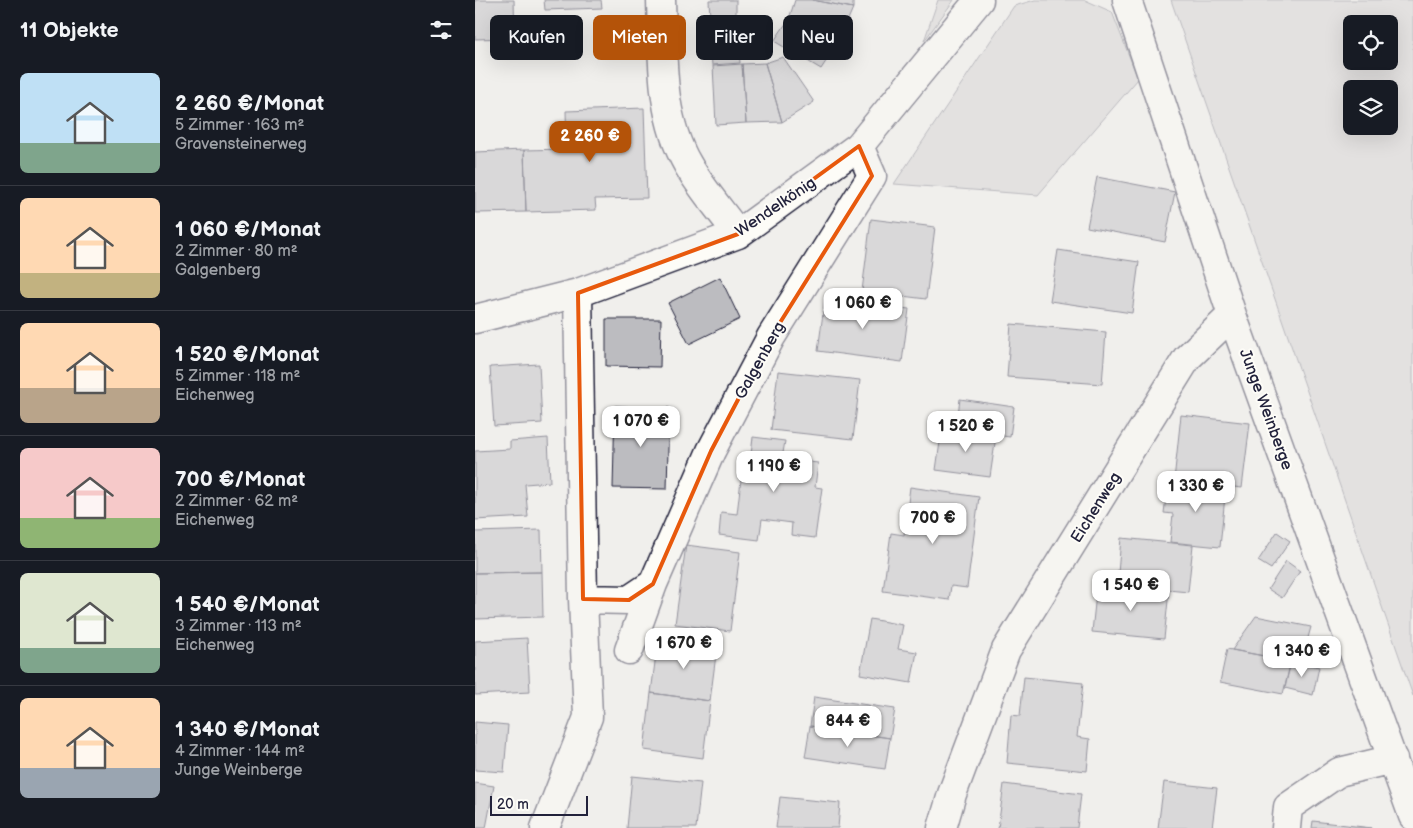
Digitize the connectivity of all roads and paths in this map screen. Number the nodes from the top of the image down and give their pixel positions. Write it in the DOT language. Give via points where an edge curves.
graph roads {
  1 [pos="661,0"];
  2 [pos="979,0"];
  3 [pos="1127,0"];
  4 [pos="859,146"];
  5 [pos="738,234"];
  6 [pos="578,293"];
  7 [pos="1232,315"];
  8 [pos="475,319"];
  9 [pos="653,584"];
  10 [pos="583,599"];
  11 [pos="629,650"];
  12 [pos="1393,759"];
  13 [pos="1413,816"];
  14 [pos="545,828"];
  15 [pos="942,828"];
  16 [pos="1286,828"];
  1 -- 5 [label="street" via="669,120 687,165"];
  2 -- 4 [label="street, Wendelkönig"];
  3 -- 7 [label="street, Junge Weinberge"];
  4 -- 5 [label="street, Wendelkönig"];
  4 -- 9 [label="street, Galgenberg" via="873,176 771,337 711,450"];
  5 -- 6 [label="street, Wendelkönig"];
  6 -- 8 [label="street, Wendelkönig"];
  6 -- 10 [label="street"];
  7 -- 12 [label="street, Junge Weinberge"];
  7 -- 15 [label="street, Eichenweg" via="1187,358 1005,650"];
  9 -- 10 [label="street" via="629,600"];
  9 -- 11 [label="street, Galgenberg"];
  10 -- 14 [label="street" via="588,717"];
  12 -- 13 [label="street, Junge Weinberge"];
  12 -- 16 [label="street" via="1339,772 1289,807"];
}
